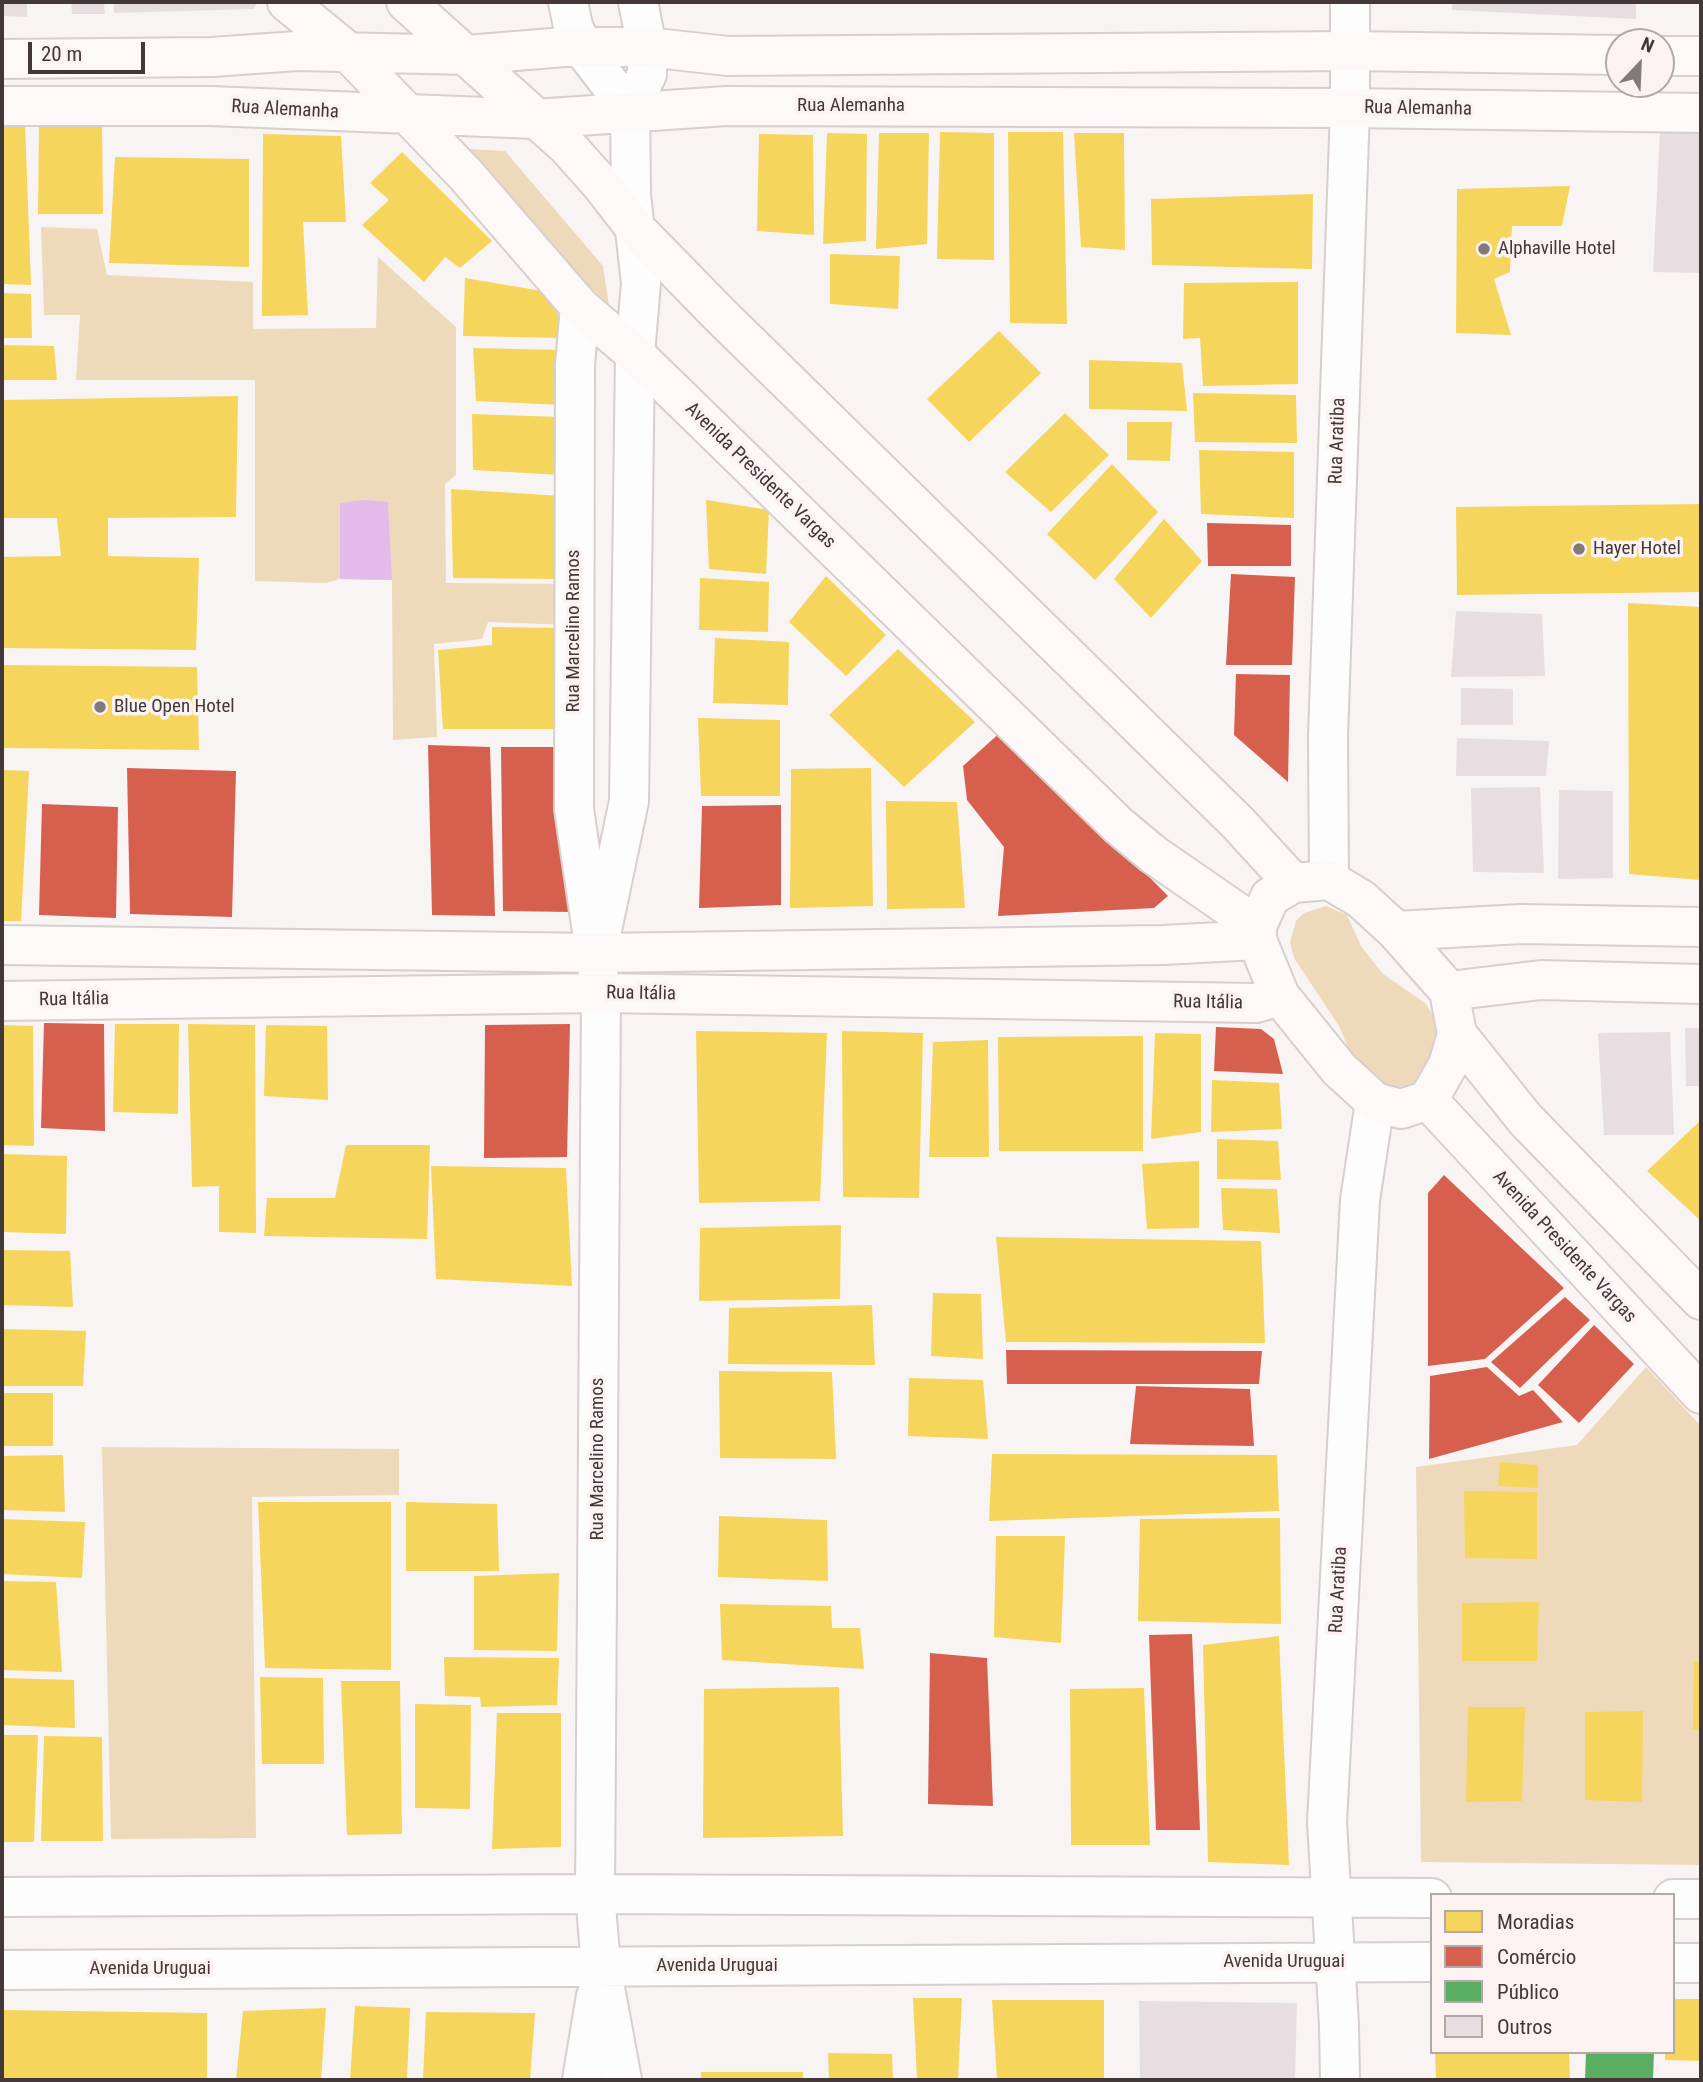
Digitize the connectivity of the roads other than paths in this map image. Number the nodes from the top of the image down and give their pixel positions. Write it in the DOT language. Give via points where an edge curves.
graph roads {
  1 [pos="287,2"];
  2 [pos="405,2"];
  3 [pos="568,2"];
  4 [pos="638,2"];
  5 [pos="1350,2"];
  6 [pos="647,47"];
  7 [pos="583,48"];
  8 [pos="347,51"];
  9 [pos="1350,51"];
  10 [pos="467,55"];
  11 [pos="1605,55"];
  12 [pos="1675,56"];
  13 [pos="1701,56"];
  14 [pos="2,58"];
  15 [pos="2,106"];
  16 [pos="1350,108"];
  17 [pos="630,110"];
  18 [pos="407,113"];
  19 [pos="1701,113"];
  20 [pos="535,119"];
  21 [pos="634,228"];
  22 [pos="580,307"];
  23 [pos="635,354"];
  24 [pos="1311,882"];
  25 [pos="1701,927"];
  26 [pos="1396,930"];
  27 [pos="1257,933"];
  28 [pos="2,945"];
  29 [pos="597,953"];
  30 [pos="1701,984"];
  31 [pos="1449,991"];
  32 [pos="601,993"];
  33 [pos="1280,996"];
  34 [pos="2,1001"];
  35 [pos="1457,1034"];
  36 [pos="1427,1100"];
  37 [pos="1375,1102"];
  38 [pos="1701,1300"];
  39 [pos="1701,1394"];
  40 [pos="595,1894"];
  41 [pos="2,1897"];
  42 [pos="1332,1898"];
  43 [pos="1430,1898"];
  44 [pos="1675,1899"];
  45 [pos="1701,1899"];
  46 [pos="1335,1962"];
  47 [pos="1430,1962"];
  48 [pos="1675,1963"];
  49 [pos="1701,1964"];
  50 [pos="601,1966"];
  51 [pos="2,1970"];
  52 [pos="583,2080"];
  53 [pos="622,2080"];
  54 [pos="1340,2080"];
  1 -- 8 [label="main road, Avenida Presidente Vargas"];
  2 -- 10 [label="main road"];
  3 -- 7 [label="street"];
  4 -- 6 [label="street"];
  5 -- 9 [label="street, Rua Aratiba"];
  6 -- 7 [label="main road"];
  6 -- 9 [label="main road" via="728,56"];
  6 -- 17 [label="street" via="647,74"];
  7 -- 10 [label="main road"];
  7 -- 17 [label="street"];
  8 -- 10 [label="main road"];
  8 -- 14 [label="main road"];
  8 -- 18 [label="main road, Avenida Presidente Vargas"];
  9 -- 11 [label="main road"];
  9 -- 16 [label="street, Rua Aratiba"];
  10 -- 20 [label="main road"];
  12 -- 13 [label="main road"];
  15 -- 18 [label="main road, Rua Alemanha" via="211,106"];
  16 -- 17 [label="main road, Rua Alemanha" via="726,106"];
  16 -- 19 [label="main road, Rua Alemanha"];
  16 -- 24 [label="street, Rua Aratiba" via="1328,736"];
  17 -- 20 [label="main road, Rua Alemanha"];
  17 -- 21 [label="street, Rua Marcelino Ramos"];
  18 -- 20 [label="main road, Rua Alemanha"];
  18 -- 22 [label="main road, Avenida Presidente Vargas"];
  20 -- 21 [label="main road" via="587,167"];
  21 -- 23 [label="street, Rua Marcelino Ramos" via="641,283"];
  21 -- 24 [label="main road" via="1238,823"];
  22 -- 23 [label="main road, Avenida Presidente Vargas"];
  22 -- 29 [label="street, Rua Marcelino Ramos" via="575,379 574,809"];
  23 -- 27 [label="main road, Avenida Presidente Vargas" via="1118,825"];
  23 -- 29 [label="street, Rua Marcelino Ramos" via="629,801"];
  24 -- 26 [label="main road" via="1362,899"];
  24 -- 27 [label="main road" via="1270,897"];
  25 -- 26 [label="main road" via="1521,924"];
  26 -- 31 [label="main road"];
  27 -- 29 [label="main road" via="1163,945"];
  27 -- 33 [label="main road"];
  28 -- 29 [label="main road"];
  29 -- 32 [label="street, Rua Marcelino Ramos"];
  30 -- 31 [label="main road" via="1541,980"];
  31 -- 35 [label="main road"];
  32 -- 33 [label="main road, Rua Itália" via="1256,1003"];
  32 -- 34 [label="main road, Rua Itália"];
  32 -- 40 [label="street, Rua Marcelino Ramos"];
  33 -- 37 [label="main road" via="1339,1069"];
  35 -- 36 [label="main road" via="1448,1065"];
  35 -- 38 [label="main road" via="1525,1119"];
  36 -- 37 [label="main road" via="1401,1109"];
  36 -- 39 [label="main road, Avenida Presidente Vargas"];
  37 -- 42 [label="street, Rua Aratiba" via="1360,1200 1327,1822"];
  40 -- 41 [label="street"];
  40 -- 42 [label="street"];
  40 -- 50 [label="street, Rua Marcelino Ramos"];
  42 -- 43 [label="street"];
  42 -- 46 [label="street, Rua Aratiba"];
  44 -- 45 [label="street"];
  46 -- 47 [label="street, Avenida Uruguai"];
  46 -- 50 [label="street, Avenida Uruguai"];
  46 -- 54 [label="street, Rua Aratiba"];
  48 -- 49 [label="street"];
  50 -- 51 [label="street, Avenida Uruguai"];
  50 -- 52 [label="street, Rua Marcelino Ramos"];
  50 -- 53 [label="street, Rua Marcelino Ramos"];
}
